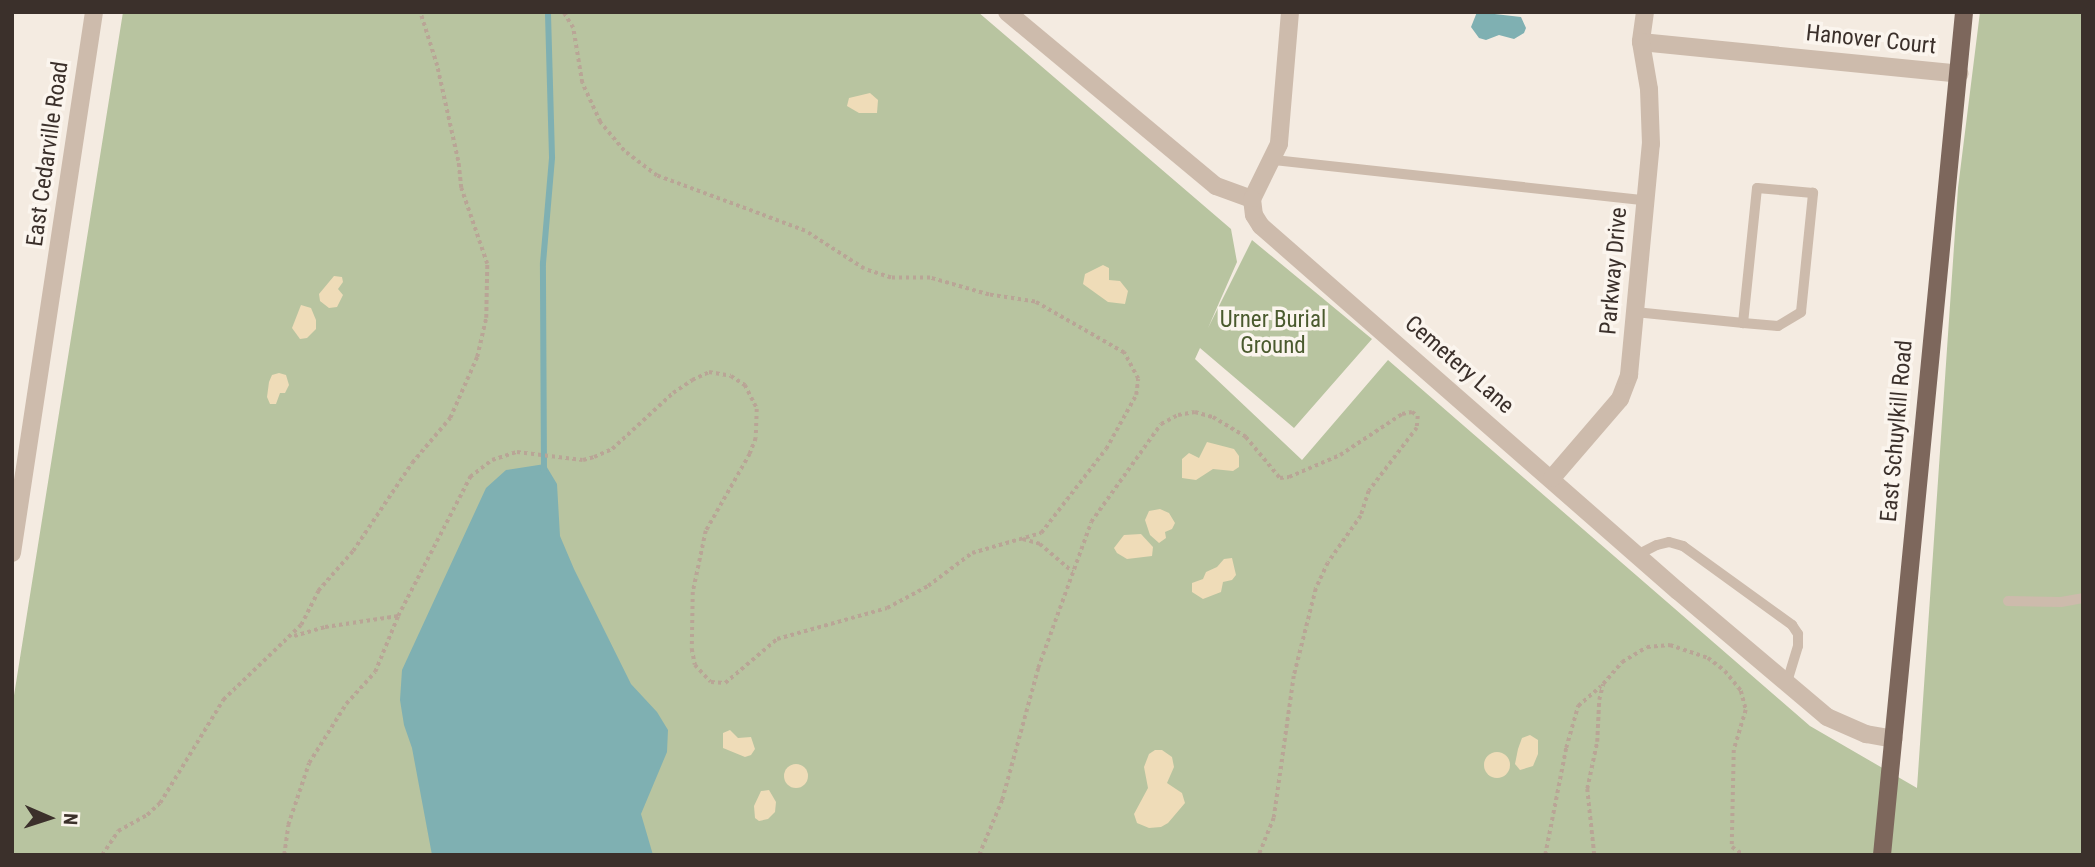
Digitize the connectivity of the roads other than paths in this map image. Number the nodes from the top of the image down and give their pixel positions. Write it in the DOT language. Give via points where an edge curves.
graph roads {
  1 [pos="94,12"];
  2 [pos="1007,12"];
  3 [pos="1290,12"];
  4 [pos="1644,12"];
  5 [pos="1964,12"];
  6 [pos="1642,42"];
  7 [pos="1959,74"];
  8 [pos="1274,160"];
  9 [pos="1252,199"];
  10 [pos="1644,200"];
  11 [pos="1635,312"];
  12 [pos="1743,323"];
  13 [pos="1552,478"];
  14 [pos="12,553"];
  15 [pos="1637,555"];
  16 [pos="2083,598"];
  17 [pos="2008,601"];
  18 [pos="1787,682"];
  19 [pos="1894,739"];
  20 [pos="1882,855"];
  1 -- 14 [label="street, East Cedarville Road"];
  2 -- 9 [label="street" via="1216,186"];
  3 -- 8 [label="street"];
  4 -- 6 [label="street"];
  5 -- 7 [label="main road, East Schuylkill Road"];
  6 -- 7 [label="street, Hanover Court"];
  6 -- 10 [label="street, Parkway Drive" via="1651,144"];
  7 -- 19 [label="main road, East Schuylkill Road"];
  8 -- 9 [label="street"];
  8 -- 10 [label="lane"];
  9 -- 13 [label="street, Cemetery Lane" via="1261,226"];
  10 -- 11 [label="street, Parkway Drive"];
  11 -- 12 [label="lane"];
  11 -- 13 [label="street, Parkway Drive" via="1629,375 1620,399"];
  12 -- 12 [label="lane" via="1778,326 1801,313 1813,193 1757,188"];
  13 -- 15 [label="street, Cemetery Lane"];
  15 -- 18 [label="street, Cemetery Lane"];
  15 -- 18 [label="lane" via="1669,542 1683,546 1792,625 1798,646"];
  16 -- 17 [label="lane"];
  18 -- 19 [label="street, Cemetery Lane" via="1838,723"];
  19 -- 20 [label="main road, East Schuylkill Road"];
}
